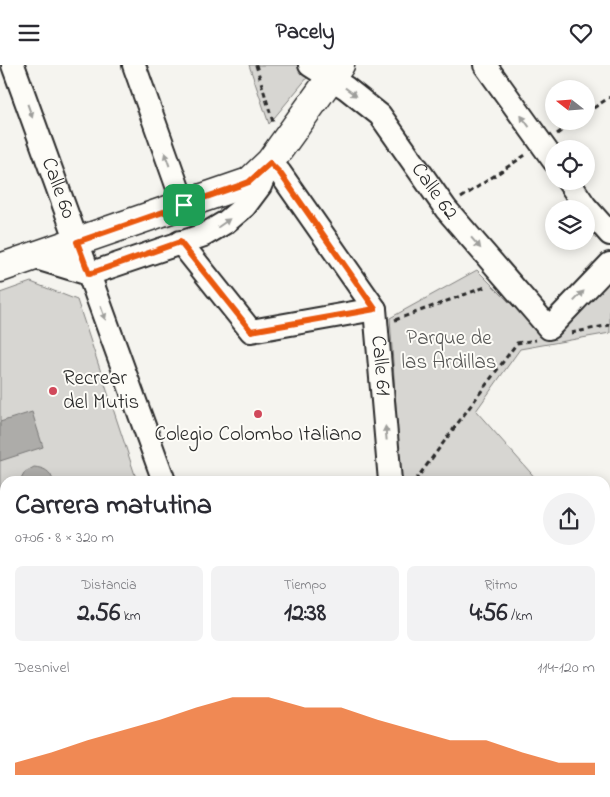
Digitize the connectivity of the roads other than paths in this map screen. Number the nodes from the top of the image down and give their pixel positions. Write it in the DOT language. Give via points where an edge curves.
graph roads {
  1 [pos="13,65"];
  2 [pos="134,65"];
  3 [pos="485,65"];
  4 [pos="327,69"];
  5 [pos="545,148"];
  6 [pos="276,155"];
  7 [pos="574,190"];
  8 [pos="184,205"];
  9 [pos="610,234"];
  10 [pos="77,242"];
  11 [pos="180,242"];
  12 [pos="33,257"];
  13 [pos="610,264"];
  14 [pos="0,268"];
  15 [pos="89,274"];
  16 [pos="376,318"];
  17 [pos="162,476"];
  18 [pos="390,476"];
  1 -- 10 [label="street, Calle 60, one-way"];
  8 -- 2 [label="street, one-way"];
  5 -- 3 [label="street, one-way"];
  4 -- 6 [label="main road"];
  4 -- 13 [label="street, Calle 62, one-way" via="380,115 446,209 553,333"];
  6 -- 8 [label="main road" via="249,182"];
  11 -- 6 [label="street, one-way" via="204,235 226,223 245,206"];
  6 -- 16 [label="street, Calle 61" via="280,173"];
  7 -- 9 [label="street"];
  8 -- 10 [label="main road"];
  10 -- 12 [label="main road"];
  10 -- 15 [label="street, Calle 60"];
  11 -- 15 [label="street"];
  11 -- 16 [label="street" via="251,331"];
  12 -- 14 [label="main road"];
  12 -- 15 [label="street"];
  15 -- 17 [label="street, Calle 60, one-way"];
  18 -- 16 [label="street, Calle 61, one-way"];
}
